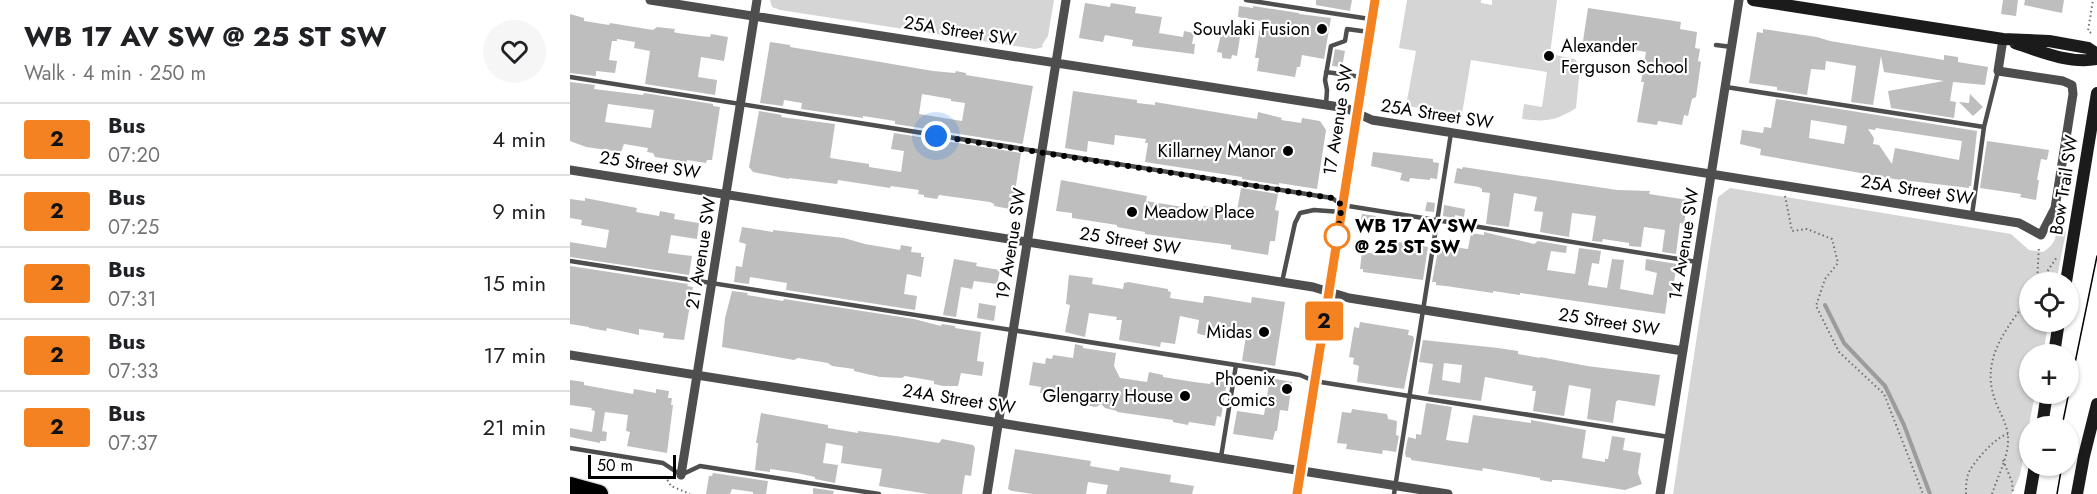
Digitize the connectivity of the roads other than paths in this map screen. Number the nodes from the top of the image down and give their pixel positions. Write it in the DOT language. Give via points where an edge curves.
graph roads {
  1 [pos="650,0"];
  2 [pos="757,0"];
  3 [pos="1066,0"];
  4 [pos="1246,0"];
  5 [pos="1375,0"];
  6 [pos="1739,0"];
  7 [pos="1753,0"];
  8 [pos="755,16"];
  9 [pos="1372,19"];
  10 [pos="1370,33"];
  11 [pos="2003,39"];
  12 [pos="1716,45"];
  13 [pos="1732,47"];
  14 [pos="2097,54"];
  15 [pos="2097,59"];
  16 [pos="1056,62"];
  17 [pos="1998,70"];
  18 [pos="1326,72"];
  19 [pos="1363,77"];
  20 [pos="570,78"];
  21 [pos="1726,87"];
  22 [pos="2097,93"];
  23 [pos="740,104"];
  24 [pos="1326,105"];
  25 [pos="1357,115"];
  26 [pos="1984,127"];
  27 [pos="1451,133"];
  28 [pos="1042,153"];
  29 [pos="570,170"];
  30 [pos="1712,175"];
  31 [pos="727,194"];
  32 [pos="1342,208"];
  33 [pos="1972,215"];
  34 [pos="1437,220"];
  35 [pos="1028,242"];
  36 [pos="570,261"];
  37 [pos="1697,262"];
  38 [pos="2068,272"];
  39 [pos="1282,282"];
  40 [pos="713,283"];
  41 [pos="1329,292"];
  42 [pos="1422,310"];
  43 [pos="1014,330"];
  44 [pos="1683,351"];
  45 [pos="570,355"];
  46 [pos="1236,365"];
  47 [pos="698,375"];
  48 [pos="1314,381"];
  49 [pos="1408,395"];
  50 [pos="2097,404"];
  51 [pos="999,422"];
  52 [pos="1669,438"];
  53 [pos="570,448"];
  54 [pos="1221,457"];
  55 [pos="1301,470"];
  56 [pos="681,475"];
  57 [pos="2033,476"];
  58 [pos="570,486"];
  59 [pos="1394,490"];
  60 [pos="599,494"];
  61 [pos="879,494"];
  62 [pos="987,494"];
  63 [pos="1297,494"];
  64 [pos="1448,494"];
  65 [pos="1660,494"];
  66 [pos="2030,494"];
  67 [pos="2077,494"];
  1 -- 8 [label="street, 25A Street SW"];
  2 -- 8 [label="street, 21 Avenue SW"];
  3 -- 16 [label="street, 19 Avenue SW"];
  4 -- 9 [label="lane"];
  5 -- 9 [label="main road, 17 Avenue SW"];
  6 -- 13 [label="street, 14 Avenue SW"];
  7 -- 11 [label="main road"];
  8 -- 16 [label="street, 25A Street SW"];
  8 -- 23 [label="street, 21 Avenue SW"];
  9 -- 10 [label="main road, 17 Avenue SW"];
  10 -- 18 [label="lane" via="1347,29 1345,41 1330,46"];
  10 -- 19 [label="main road, 17 Avenue SW"];
  11 -- 14 [label="main road" via="2049,41 2088,48"];
  11 -- 15 [label="main road" via="2048,54 2085,61"];
  11 -- 17 [label="street"];
  12 -- 13 [label="lane"];
  13 -- 21 [label="street, 14 Avenue SW"];
  16 -- 24 [label="street, 25A Street SW"];
  16 -- 28 [label="street, 19 Avenue SW"];
  17 -- 26 [label="lane"];
  17 -- 33 [label="street, 25A Street SW" via="2072,85 2055,208 2041,235 2019,223"];
  18 -- 19 [label="lane"];
  18 -- 24 [label="lane"];
  19 -- 25 [label="main road, 17 Avenue SW"];
  20 -- 23 [label="lane"];
  21 -- 26 [label="lane"];
  21 -- 30 [label="street, 14 Avenue SW"];
  22 -- 38 [label="main road, Bow Trail SW"];
  23 -- 28 [label="lane"];
  23 -- 31 [label="street, 21 Avenue SW"];
  24 -- 25 [label="street, 25A Street SW" via="1346,108"];
  25 -- 27 [label="street, 25A Street SW"];
  25 -- 32 [label="main road, 17 Avenue SW"];
  26 -- 33 [label="lane"];
  27 -- 30 [label="street, 25A Street SW"];
  27 -- 34 [label="lane"];
  28 -- 32 [label="lane" via="1332,198"];
  28 -- 35 [label="street, 19 Avenue SW"];
  29 -- 31 [label="street, 25 Street SW"];
  30 -- 33 [label="street, 25A Street SW"];
  30 -- 37 [label="street, 14 Avenue SW"];
  31 -- 35 [label="street, 25 Street SW"];
  31 -- 40 [label="street, 21 Avenue SW"];
  32 -- 34 [label="lane"];
  32 -- 39 [label="lane" via="1300,213 1294,223"];
  32 -- 41 [label="main road, 17 Avenue SW"];
  34 -- 37 [label="lane"];
  34 -- 42 [label="lane"];
  35 -- 39 [label="street, 25 Street SW"];
  35 -- 43 [label="street, 19 Avenue SW"];
  36 -- 40 [label="lane"];
  37 -- 44 [label="street, 14 Avenue SW"];
  39 -- 41 [label="street, 25 Street SW"];
  40 -- 43 [label="lane"];
  40 -- 47 [label="street, 21 Avenue SW"];
  41 -- 42 [label="street, 25 Street SW"];
  41 -- 48 [label="main road, 17 Avenue SW"];
  42 -- 44 [label="street, 25 Street SW"];
  42 -- 49 [label="lane"];
  43 -- 46 [label="lane"];
  43 -- 51 [label="street, 19 Avenue SW"];
  44 -- 52 [label="street, 14 Avenue SW"];
  45 -- 47 [label="street, 24A Street SW"];
  46 -- 48 [label="lane" via="1300,375"];
  46 -- 54 [label="lane"];
  47 -- 51 [label="street, 24A Street SW"];
  47 -- 56 [label="street, 21 Avenue SW"];
  48 -- 49 [label="lane"];
  48 -- 55 [label="main road, 17 Avenue SW"];
  49 -- 52 [label="lane"];
  49 -- 59 [label="lane"];
  50 -- 67 [label="main road"];
  51 -- 54 [label="street, 24A Street SW"];
  51 -- 62 [label="street, 19 Avenue SW"];
  52 -- 65 [label="street, 14 Avenue SW"];
  53 -- 56 [label="lane" via="663,463"];
  54 -- 55 [label="street, 24A Street SW"];
  55 -- 59 [label="street, 24A Street SW"];
  55 -- 63 [label="main road, 17 Avenue SW"];
  56 -- 61 [label="lane" via="700,466"];
  57 -- 66 [label="main road"];
  58 -- 60 [label="highway"];
  59 -- 64 [label="street, 24A Street SW"];
}
